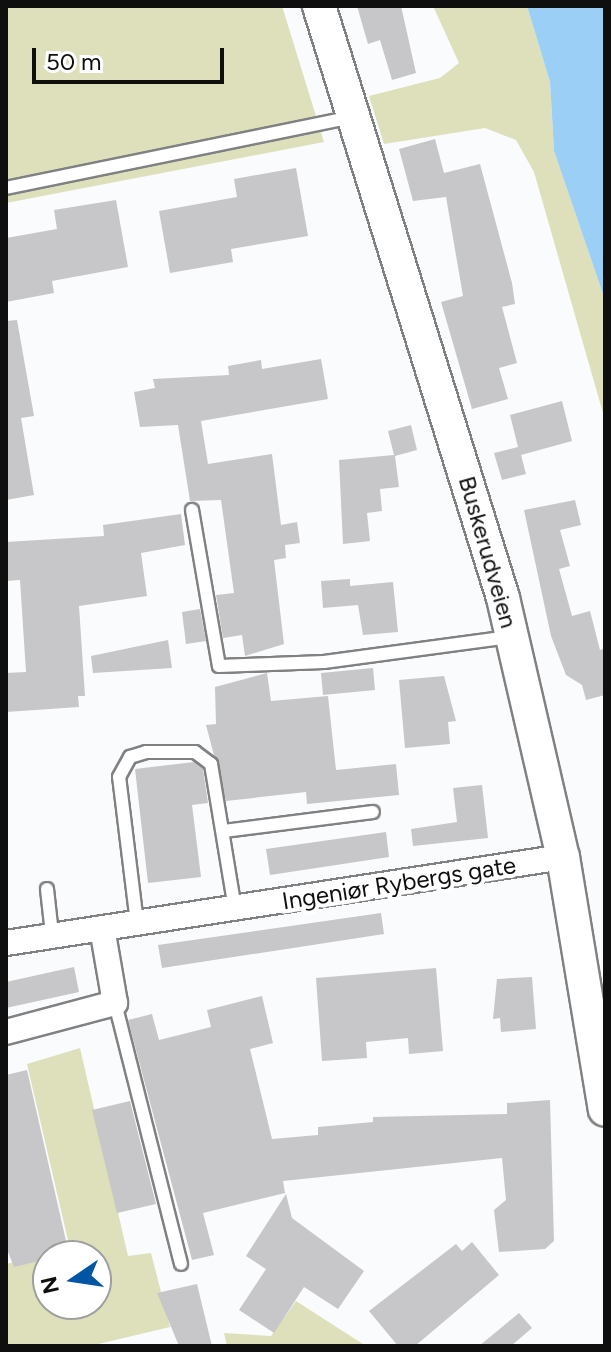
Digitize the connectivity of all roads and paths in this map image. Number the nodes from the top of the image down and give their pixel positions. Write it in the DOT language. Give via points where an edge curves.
graph roads {
  1 [pos="319,6"];
  2 [pos="354,117"];
  3 [pos="6,188"];
  4 [pos="192,510"];
  5 [pos="512,636"];
  6 [pos="373,812"];
  7 [pos="224,831"];
  8 [pos="563,857"];
  9 [pos="47,889"];
  10 [pos="235,909"];
  11 [pos="137,923"];
  12 [pos="102,928"];
  13 [pos="52,934"];
  14 [pos="6,943"];
  15 [pos="115,1003"];
  16 [pos="6,1032"];
  17 [pos="604,1071"];
  18 [pos="605,1110"];
  19 [pos="181,1264"];
  1 -- 2 [label="main road, Buskerudveien"];
  2 -- 3 [label="lane"];
  2 -- 5 [label="main road, Buskerudveien"];
  4 -- 5 [label="lane" via="219,666 324,662"];
  5 -- 8 [label="main road, Buskerudveien"];
  6 -- 7 [label="lane"];
  7 -- 10 [label="lane"];
  7 -- 11 [label="lane" via="206,758 173,749 130,757 119,777"];
  8 -- 10 [label="street, Ingeniør Rybergs gate"];
  8 -- 17 [label="main road, Buskerudveien"];
  9 -- 13 [label="lane"];
  10 -- 11 [label="street, Ingeniør Rybergs gate"];
  11 -- 12 [label="street, Ingeniør Rybergs gate"];
  12 -- 13 [label="street, Ingeniør Rybergs gate"];
  12 -- 15 [label="street"];
  13 -- 14 [label="street, Ingeniør Rybergs gate"];
  15 -- 16 [label="street"];
  15 -- 19 [label="lane"];
  17 -- 18 [label="main road, Buskerudveien"];
}
